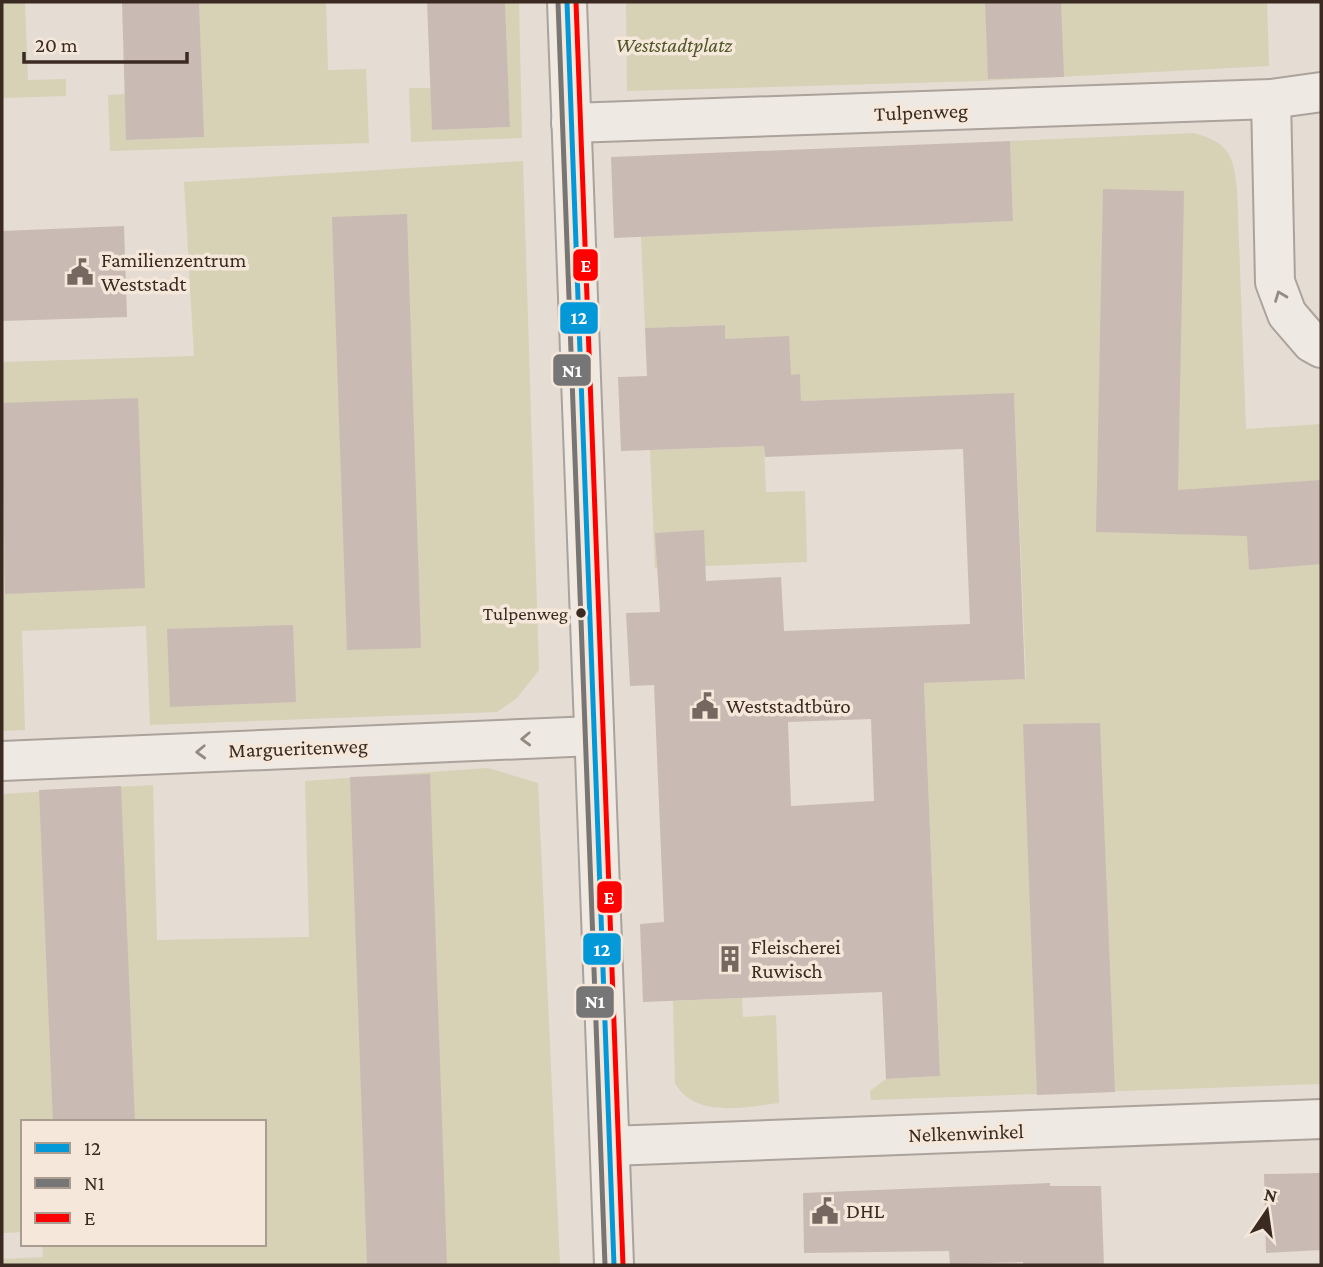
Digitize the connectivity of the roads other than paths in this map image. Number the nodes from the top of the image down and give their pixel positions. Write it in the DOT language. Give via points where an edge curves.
graph roads {
  1 [pos="567,2"];
  2 [pos="1321,92"];
  3 [pos="1270,99"];
  4 [pos="571,123"];
  5 [pos="1321,348"];
  6 [pos="594,736"];
  7 [pos="2,761"];
  8 [pos="1321,1119"];
  9 [pos="610,1146"];
  10 [pos="614,1265"];
  1 -- 4 [label="street"];
  2 -- 3 [label="street, Tulpenweg"];
  3 -- 4 [label="street, Tulpenweg"];
  5 -- 3 [label="street, one-way" via="1287,314 1275,282"];
  4 -- 6 [label="street"];
  6 -- 7 [label="street, Margueritenweg, one-way"];
  6 -- 9 [label="street"];
  8 -- 9 [label="street, Nelkenwinkel"];
  9 -- 10 [label="street"];
}
